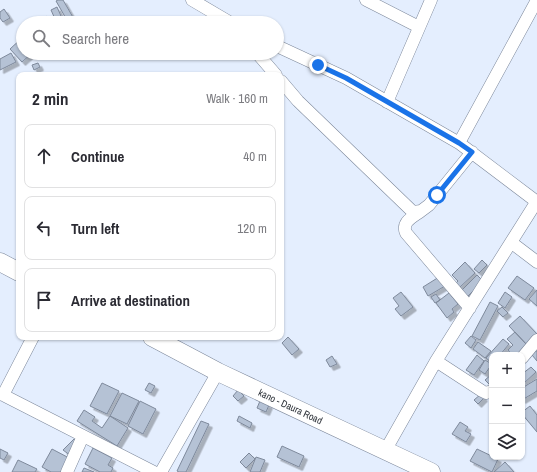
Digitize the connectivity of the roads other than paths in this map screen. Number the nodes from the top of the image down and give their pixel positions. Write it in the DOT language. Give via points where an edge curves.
graph roads {
  1 [pos="192,0"];
  2 [pos="366,0"];
  3 [pos="431,0"];
  4 [pos="537,0"];
  5 [pos="219,16"];
  6 [pos="419,27"];
  7 [pos="284,49"];
  8 [pos="263,60"];
  9 [pos="273,72"];
  10 [pos="284,85"];
  11 [pos="387,102"];
  12 [pos="459,143"];
  13 [pos="472,152"];
  14 [pos="537,201"];
  15 [pos="421,211"];
  16 [pos="512,243"];
  17 [pos="0,262"];
  18 [pos="537,262"];
  19 [pos="16,270"];
  20 [pos="470,308"];
  21 [pos="31,340"];
  22 [pos="158,340"];
  23 [pos="537,340"];
  24 [pos="525,354"];
  25 [pos="436,361"];
  26 [pos="218,372"];
  27 [pos="489,392"];
  28 [pos="2,394"];
  29 [pos="83,436"];
  30 [pos="385,451"];
  31 [pos="67,472"];
  32 [pos="154,472"];
  33 [pos="161,472"];
  34 [pos="431,472"];
  1 -- 5 [label="street"];
  2 -- 6 [label="street"];
  3 -- 6 [label="street"];
  4 -- 12 [label="street"];
  6 -- 11 [label="street"];
  7 -- 11 [label="street" via="346,78"];
  8 -- 9 [label="street"];
  10 -- 15 [label="street" via="406,206 413,212"];
  11 -- 12 [label="street"];
  12 -- 13 [label="street"];
  13 -- 14 [label="street"];
  13 -- 15 [label="street" via="429,205"];
  14 -- 16 [label="street"];
  15 -- 20 [label="street" via="405,224 406,233"];
  16 -- 18 [label="street"];
  16 -- 20 [label="street"];
  17 -- 19 [label="highway"];
  20 -- 25 [label="street"];
  21 -- 28 [label="street"];
  22 -- 26 [label="highway, kano - Daura Road"];
  23 -- 24 [label="street"];
  25 -- 27 [label="street" via="482,391"];
  25 -- 30 [label="street"];
  26 -- 30 [label="highway, kano - Daura Road"];
  26 -- 33 [label="street"];
  28 -- 29 [label="street"];
  29 -- 31 [label="street"];
  29 -- 32 [label="street"];
  30 -- 34 [label="highway, kano - Daura Road"];
}
